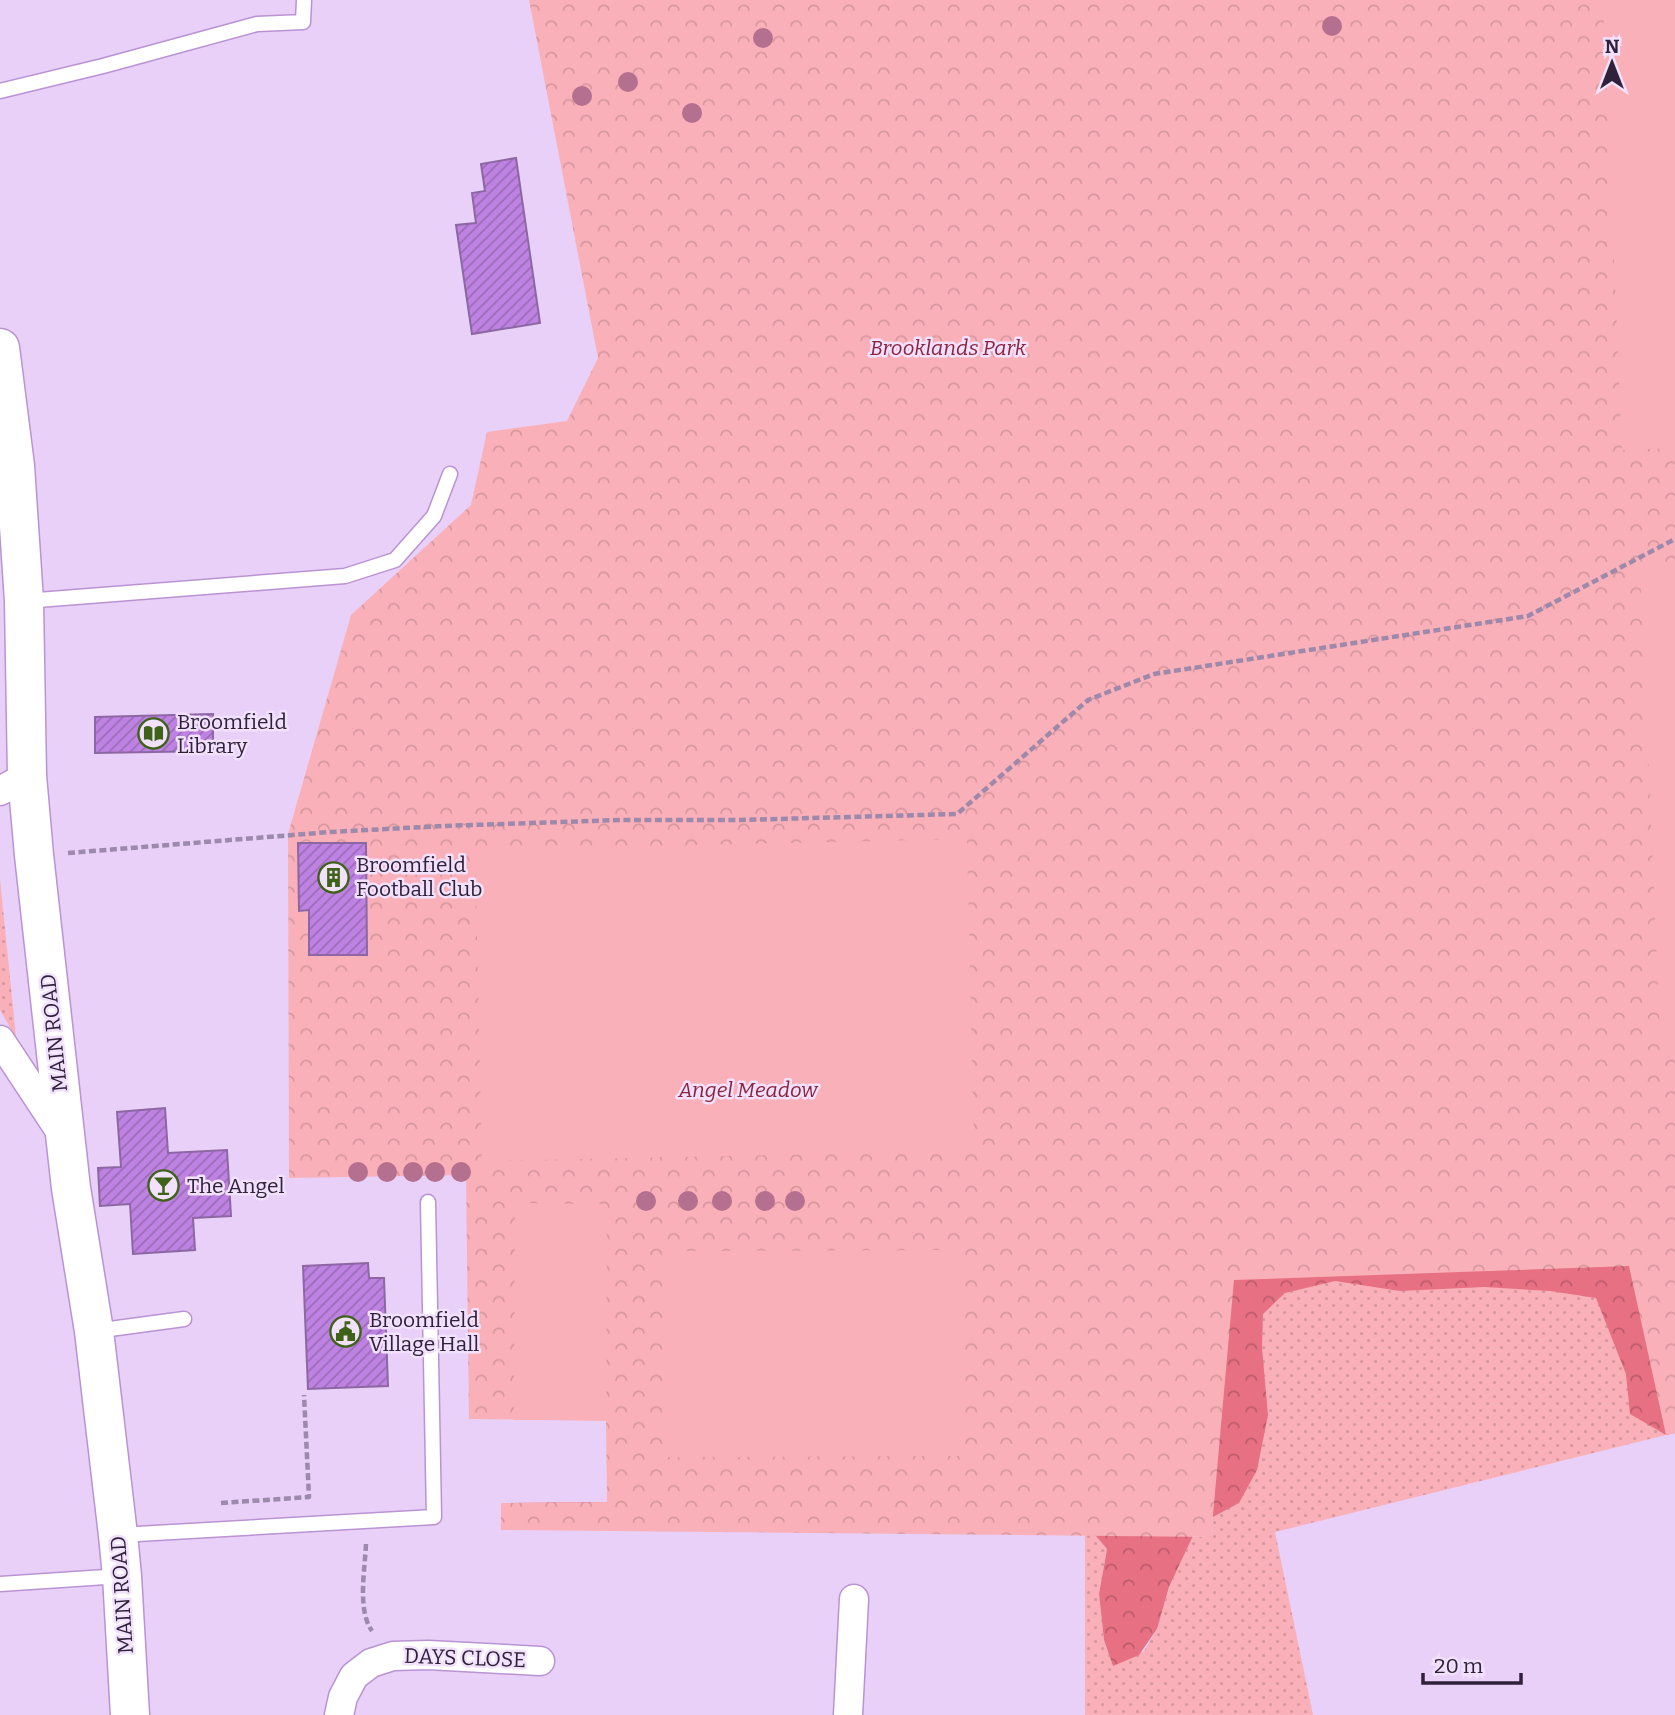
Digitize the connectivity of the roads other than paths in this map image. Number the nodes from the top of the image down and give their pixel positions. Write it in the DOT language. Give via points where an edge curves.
graph roads {
  1 [pos="304,0"];
  2 [pos="0,91"];
  3 [pos="0,348"];
  4 [pos="450,474"];
  5 [pos="24,601"];
  6 [pos="14,784"];
  7 [pos="0,1040"];
  8 [pos="66,1140"];
  9 [pos="428,1202"];
  10 [pos="184,1319"];
  11 [pos="94,1331"];
  12 [pos="118,1535"];
  13 [pos="122,1576"];
  14 [pos="0,1584"];
  15 [pos="854,1599"];
  16 [pos="540,1661"];
  17 [pos="130,1715"];
  18 [pos="339,1715"];
  19 [pos="848,1715"];
  1 -- 2 [label="lane" via="303,22 257,24"];
  3 -- 5 [label="main road, MAIN ROAD" via="15,466"];
  4 -- 5 [label="lane" via="434,516 395,560 345,576"];
  5 -- 6 [label="main road, MAIN ROAD"];
  6 -- 8 [label="main road, MAIN ROAD" via="34,855"];
  7 -- 8 [label="street"];
  8 -- 11 [label="main road, MAIN ROAD"];
  9 -- 12 [label="lane" via="434,1517"];
  10 -- 11 [label="lane"];
  11 -- 12 [label="main road, MAIN ROAD"];
  12 -- 13 [label="main road, MAIN ROAD"];
  13 -- 14 [label="lane"];
  13 -- 17 [label="main road, MAIN ROAD"];
  15 -- 19 [label="street"];
  16 -- 18 [label="street, DAYS CLOSE" via="393,1656 354,1676"];
}
